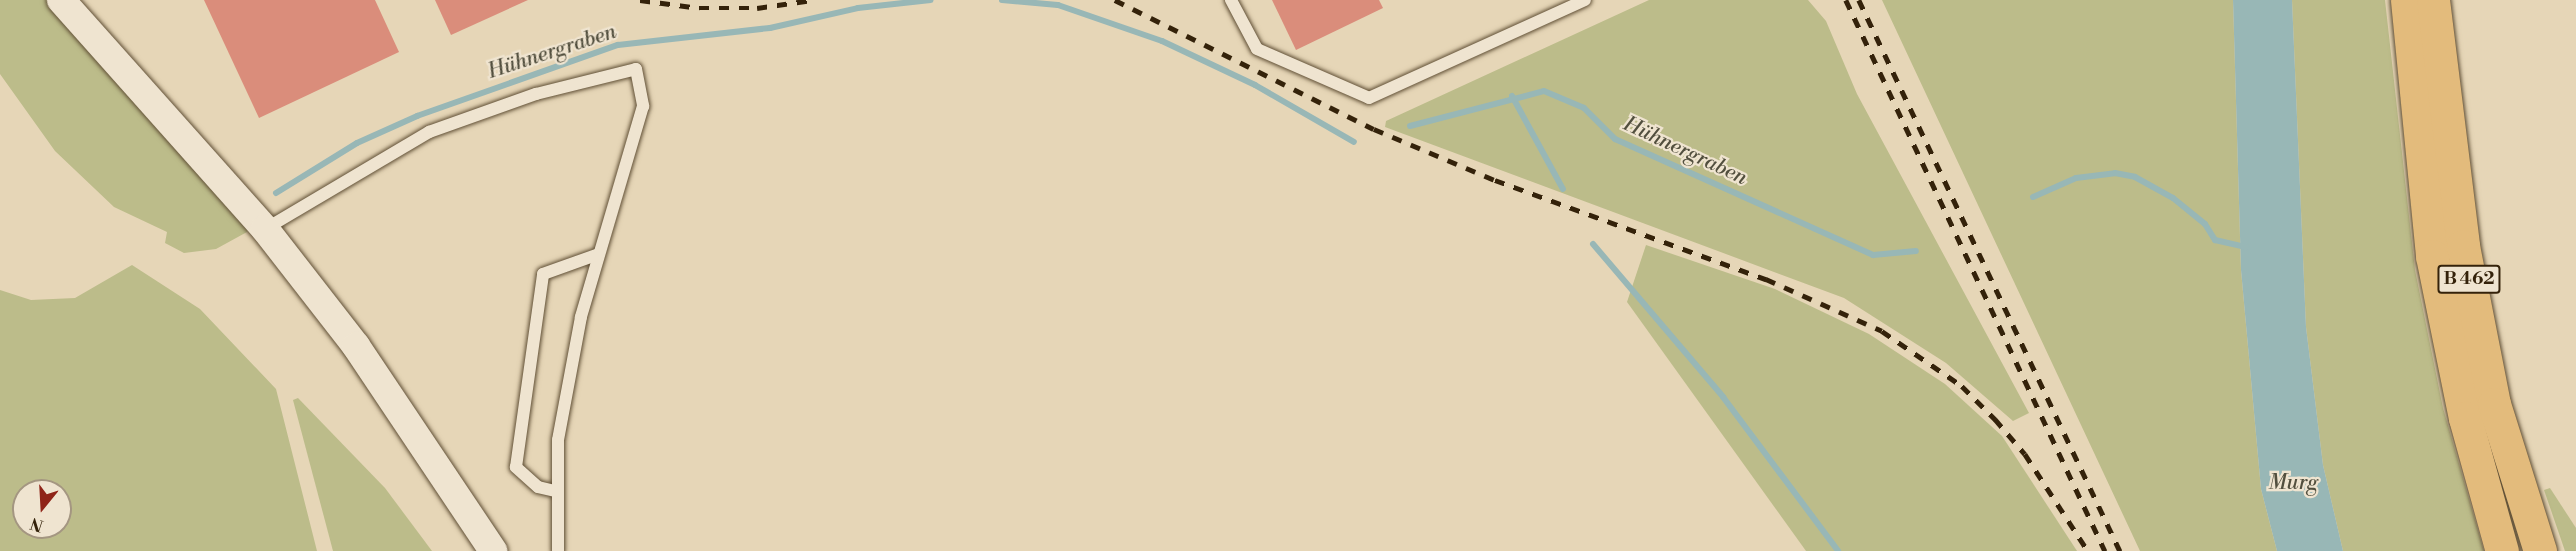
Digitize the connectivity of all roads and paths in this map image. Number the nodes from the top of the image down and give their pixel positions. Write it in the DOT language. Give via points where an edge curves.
graph roads {
  1 [pos="62,0"];
  2 [pos="1231,0"];
  3 [pos="1585,0"];
  4 [pos="2407,0"];
  5 [pos="2433,0"];
  6 [pos="265,230"];
  7 [pos="599,254"];
  8 [pos="555,491"];
  9 [pos="493,551"];
  10 [pos="558,551"];
  11 [pos="2502,551"];
  12 [pos="2540,551"];
  1 -- 6 [label="street"];
  2 -- 3 [label="lane" via="1257,49 1369,98"];
  4 -- 11 [label="highway, B 462" via="2432,256 2465,418"];
  5 -- 12 [label="highway, B 462" via="2463,246 2494,404"];
  6 -- 7 [label="lane" via="429,132 536,94 636,69 643,106"];
  6 -- 9 [label="street" via="356,346"];
  7 -- 8 [label="lane" via="558,440"];
  7 -- 8 [label="lane" via="543,274 516,467 538,487"];
  8 -- 10 [label="lane"];
}
